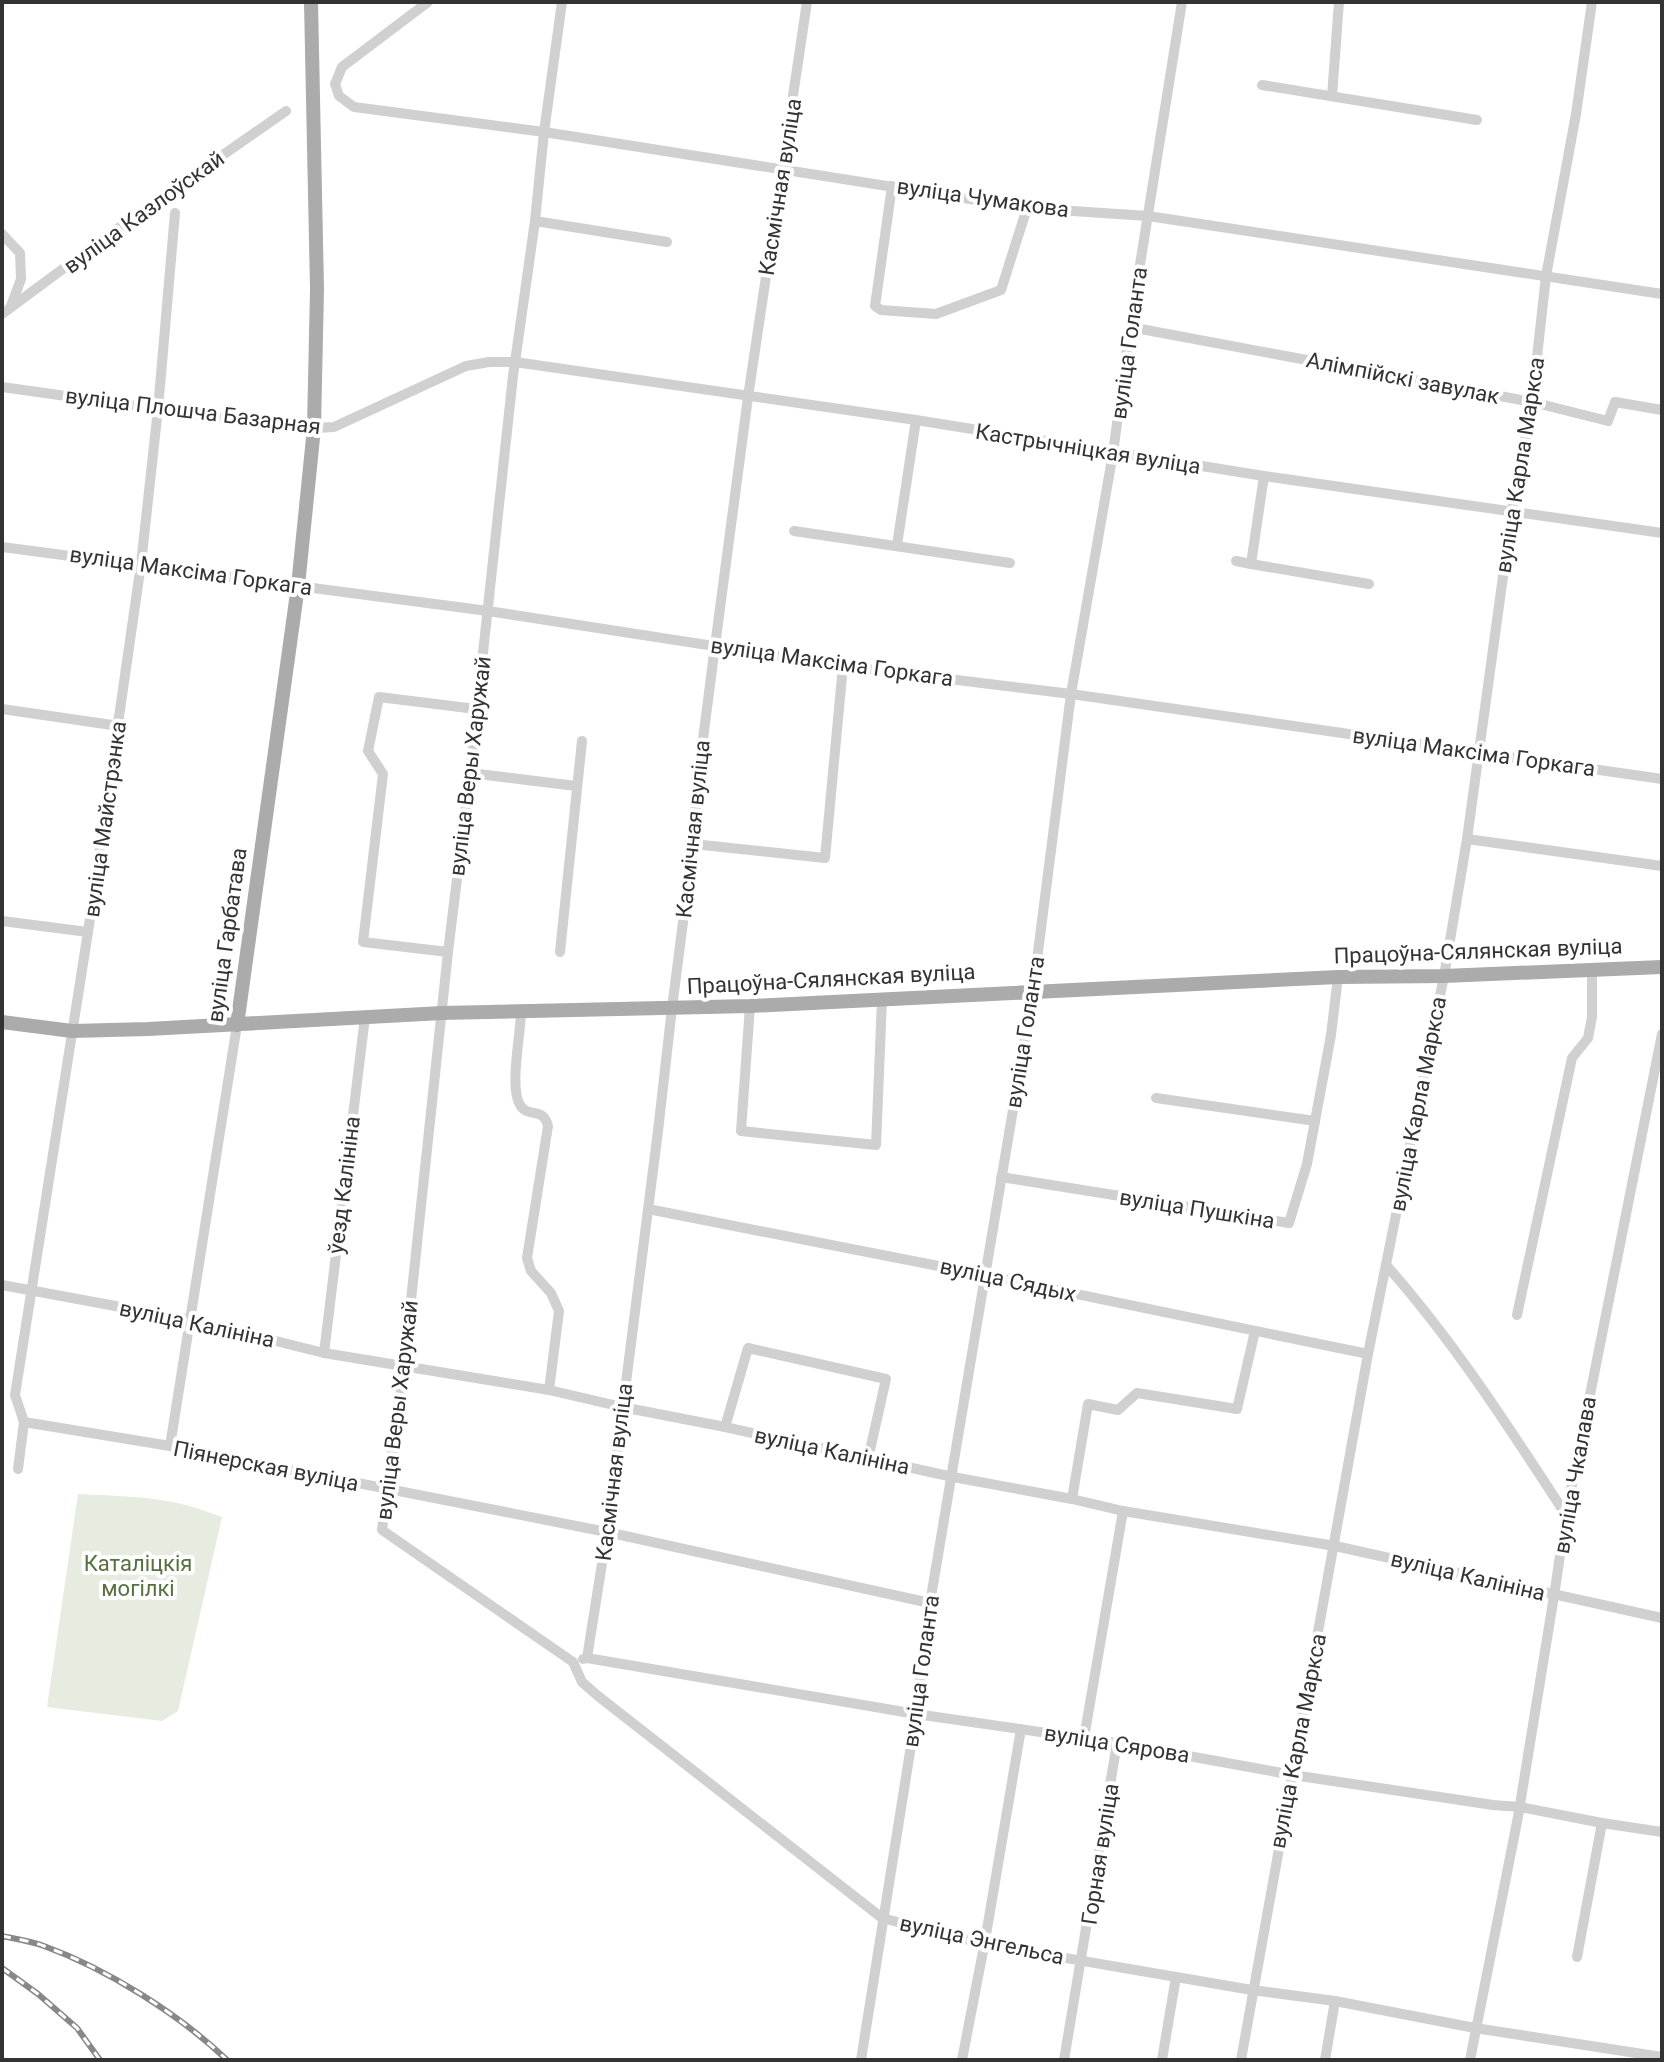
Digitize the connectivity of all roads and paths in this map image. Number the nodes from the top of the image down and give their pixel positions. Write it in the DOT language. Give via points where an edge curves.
graph roads {
  1 [pos="311,2"];
  2 [pos="428,2"];
  3 [pos="562,2"];
  4 [pos="807,2"];
  5 [pos="1182,2"];
  6 [pos="1339,2"];
  7 [pos="1592,2"];
  8 [pos="1262,85"];
  9 [pos="1332,96"];
  10 [pos="286,111"];
  11 [pos="1477,120"];
  12 [pos="544,132"];
  13 [pos="783,168"];
  14 [pos="892,186"];
  15 [pos="1027,208"];
  16 [pos="175,213"];
  17 [pos="1148,216"];
  18 [pos="535,221"];
  19 [pos="2,234"];
  20 [pos="667,242"];
  21 [pos="1546,276"];
  22 [pos="1662,294"];
  23 [pos="6,311"];
  24 [pos="1130,327"];
  25 [pos="515,362"];
  26 [pos="2,387"];
  27 [pos="748,397"];
  28 [pos="1532,402"];
  29 [pos="158,409"];
  30 [pos="1662,410"];
  31 [pos="916,420"];
  32 [pos="314,428"];
  33 [pos="1113,453"];
  34 [pos="1264,476"];
  35 [pos="1512,511"];
  36 [pos="794,531"];
  37 [pos="1662,533"];
  38 [pos="897,545"];
  39 [pos="2,547"];
  40 [pos="1236,561"];
  41 [pos="1010,563"];
  42 [pos="141,564"];
  43 [pos="1251,564"];
  44 [pos="1369,584"];
  45 [pos="298,586"];
  46 [pos="488,611"];
  47 [pos="715,646"];
  48 [pos="843,666"];
  49 [pos="1071,694"];
  50 [pos="2,709"];
  51 [pos="476,709"];
  52 [pos="119,726"];
  53 [pos="582,741"];
  54 [pos="1478,753"];
  55 [pos="470,773"];
  56 [pos="1662,779"];
  57 [pos="576,786"];
  58 [pos="1467,839"];
  59 [pos="693,844"];
  60 [pos="1662,866"];
  61 [pos="2,921"];
  62 [pos="88,932"];
  63 [pos="448,952"];
  64 [pos="560,952"];
  65 [pos="1662,967"];
  66 [pos="1592,969"];
  67 [pos="1444,976"];
  68 [pos="1338,977"];
  69 [pos="1033,991"];
  70 [pos="882,1000"];
  71 [pos="750,1006"];
  72 [pos="672,1008"];
  73 [pos="521,1011"];
  74 [pos="442,1013"];
  75 [pos="365,1017"];
  76 [pos="2,1022"];
  77 [pos="237,1025"];
  78 [pos="72,1031"];
  79 [pos="1662,1034"];
  80 [pos="1156,1098"];
  81 [pos="1315,1121"];
  82 [pos="1001,1177"];
  83 [pos="648,1209"];
  84 [pos="1387,1266"];
  85 [pos="984,1275"];
  86 [pos="2,1285"];
  87 [pos="31,1290"];
  88 [pos="1517,1315"];
  89 [pos="191,1320"];
  90 [pos="1255,1331"];
  91 [pos="324,1353"];
  92 [pos="1368,1354"];
  93 [pos="404,1366"];
  94 [pos="549,1390"];
  95 [pos="622,1407"];
  96 [pos="24,1422"];
  97 [pos="725,1427"];
  98 [pos="170,1446"];
  99 [pos="868,1459"];
  100 [pos="18,1469"];
  101 [pos="953,1477"];
  102 [pos="387,1490"];
  103 [pos="1072,1499"];
  104 [pos="1123,1511"];
  105 [pos="1566,1515"];
  106 [pos="382,1530"];
  107 [pos="607,1532"];
  108 [pos="1335,1546"];
  109 [pos="1554,1596"];
  110 [pos="930,1603"];
  111 [pos="1662,1618"];
  112 [pos="587,1658"];
  113 [pos="573,1662"];
  114 [pos="916,1714"];
  115 [pos="1021,1729"];
  116 [pos="1084,1738"];
  117 [pos="1117,1743"];
  118 [pos="1293,1775"];
  119 [pos="1520,1807"];
  120 [pos="1602,1823"];
  121 [pos="1662,1832"];
  122 [pos="882,1918"];
  123 [pos="984,1944"];
  124 [pos="1577,1957"];
  125 [pos="1082,1961"];
  126 [pos="1176,1977"];
  127 [pos="1252,1990"];
  128 [pos="1335,2001"];
  129 [pos="1475,2028"];
  130 [pos="1662,2057"];
  131 [pos="861,2060"];
  132 [pos="962,2060"];
  133 [pos="1064,2060"];
  134 [pos="1162,2060"];
  135 [pos="1241,2060"];
  136 [pos="1325,2060"];
  137 [pos="1470,2060"];
  1 -- 32 [label="main road, вуліца Гарбатава"];
  2 -- 12 [label="street, вуліца Чумакова" via="342,67 335,84 339,96 354,107"];
  3 -- 12 [label="street, вуліца Веры Харужай"];
  4 -- 13 [label="street, Касмічная вуліца"];
  5 -- 17 [label="street, вуліца Голанта"];
  6 -- 9 [label="street"];
  7 -- 21 [label="street, вуліца Карла Маркса"];
  8 -- 9 [label="street"];
  9 -- 11 [label="street"];
  10 -- 23 [label="street, вуліца Казлоўскай"];
  12 -- 13 [label="street, вуліца Чумакова"];
  12 -- 18 [label="street, вуліца Веры Харужай"];
  13 -- 14 [label="street, вуліца Чумакова"];
  13 -- 27 [label="street, Касмічная вуліца"];
  14 -- 15 [label="street, вуліца Чумакова"];
  14 -- 15 [label="street" via="875,306 881,310 936,314 1001,290"];
  15 -- 17 [label="street, вуліца Чумакова"];
  16 -- 29 [label="street, вуліца Майстрэнка"];
  17 -- 21 [label="street, вуліца Чумакова"];
  17 -- 24 [label="street, вуліца Голанта"];
  18 -- 20 [label="street"];
  18 -- 25 [label="street, вуліца Веры Харужай"];
  19 -- 23 [label="street" via="20,253 21,279"];
  21 -- 22 [label="street, вуліца Чумакова"];
  21 -- 28 [label="street, вуліца Карла Маркса"];
  24 -- 28 [label="street, Алімпійскі завулак"];
  24 -- 33 [label="street, вуліца Голанта"];
  25 -- 27 [label="street, Кастрычніцкая вуліца"];
  25 -- 32 [label="street, вуліца Плошча Базарная" via="466,366 334,427"];
  25 -- 46 [label="street, вуліца Веры Харужай"];
  26 -- 29 [label="street, вуліца Плошча Базарная"];
  27 -- 31 [label="street, Кастрычніцкая вуліца"];
  27 -- 47 [label="street, Касмічная вуліца"];
  28 -- 30 [label="street, Алімпійскі завулак" via="1608,421 1615,402"];
  28 -- 35 [label="street, вуліца Карла Маркса"];
  29 -- 32 [label="street, вуліца Плошча Базарная"];
  29 -- 42 [label="street, вуліца Майстрэнка"];
  31 -- 33 [label="street, Кастрычніцкая вуліца"];
  31 -- 38 [label="street"];
  32 -- 45 [label="main road, вуліца Гарбатава"];
  33 -- 34 [label="street, Кастрычніцкая вуліца"];
  33 -- 49 [label="street, вуліца Голанта"];
  34 -- 35 [label="street, Кастрычніцкая вуліца"];
  34 -- 43 [label="street"];
  35 -- 37 [label="street, Кастрычніцкая вуліца"];
  35 -- 54 [label="street, вуліца Карла Маркса"];
  36 -- 38 [label="street"];
  38 -- 41 [label="street"];
  39 -- 42 [label="street, вуліца Максіма Горкага"];
  40 -- 43 [label="street"];
  42 -- 45 [label="street, вуліца Максіма Горкага"];
  42 -- 52 [label="street, вуліца Майстрэнка"];
  43 -- 44 [label="street"];
  45 -- 46 [label="street, вуліца Максіма Горкага"];
  45 -- 77 [label="main road, вуліца Гарбатава"];
  46 -- 47 [label="street, вуліца Максіма Горкага"];
  46 -- 51 [label="street, вуліца Веры Харужай"];
  47 -- 48 [label="street, вуліца Максіма Горкага"];
  47 -- 59 [label="street, Касмічная вуліца"];
  48 -- 49 [label="street, вуліца Максіма Горкага"];
  48 -- 59 [label="street" via="825,858"];
  49 -- 54 [label="street, вуліца Максіма Горкага"];
  49 -- 69 [label="street, вуліца Голанта"];
  50 -- 52 [label="street"];
  51 -- 55 [label="street, вуліца Веры Харужай"];
  51 -- 63 [label="street" via="379,697 368,751 383,774 363,942"];
  52 -- 62 [label="street, вуліца Майстрэнка"];
  53 -- 57 [label="street"];
  54 -- 56 [label="street, вуліца Максіма Горкага"];
  54 -- 58 [label="street, вуліца Карла Маркса"];
  55 -- 57 [label="street"];
  55 -- 63 [label="street, вуліца Веры Харужай"];
  57 -- 64 [label="street"];
  58 -- 60 [label="street"];
  58 -- 67 [label="street, вуліца Карла Маркса"];
  59 -- 72 [label="street, Касмічная вуліца"];
  61 -- 62 [label="street"];
  62 -- 78 [label="street, вуліца Майстрэнка"];
  63 -- 74 [label="street, вуліца Веры Харужай"];
  65 -- 66 [label="main road, Працоўна-Сялянская вуліца"];
  66 -- 67 [label="main road, Працоўна-Сялянская вуліца"];
  66 -- 88 [label="street" via="1588,1038 1572,1058"];
  67 -- 68 [label="main road, Працоўна-Сялянская вуліца"];
  67 -- 84 [label="street, вуліца Карла Маркса"];
  68 -- 69 [label="main road, Працоўна-Сялянская вуліца"];
  68 -- 81 [label="street, вуліца Пушкіна"];
  69 -- 70 [label="main road, Працоўна-Сялянская вуліца"];
  69 -- 82 [label="street, вуліца Голанта"];
  70 -- 71 [label="main road, Працоўна-Сялянская вуліца"];
  70 -- 71 [label="street" via="876,1145 741,1131"];
  71 -- 72 [label="main road, Працоўна-Сялянская вуліца"];
  72 -- 73 [label="main road, Працоўна-Сялянская вуліца"];
  72 -- 83 [label="street, Касмічная вуліца"];
  73 -- 74 [label="main road, Працоўна-Сялянская вуліца"];
  73 -- 94 [label="street" via="516,1095 521,1107 542,1114 548,1126 527,1258 559,1311"];
  74 -- 75 [label="main road, Працоўна-Сялянская вуліца"];
  74 -- 93 [label="street, вуліца Веры Харужай"];
  75 -- 77 [label="main road, Працоўна-Сялянская вуліца"];
  75 -- 91 [label="street, ўезд Калініна"];
  76 -- 78 [label="main road, Працоўна-Сялянская вуліца"];
  77 -- 78 [label="main road, Працоўна-Сялянская вуліца"];
  77 -- 89 [label="street, вуліца Гарбатава"];
  78 -- 87 [label="street, вуліца Майстрэнка"];
  79 -- 105 [label="street, вуліца Чкалава"];
  80 -- 81 [label="street"];
  81 -- 82 [label="street, вуліца Пушкіна" via="1289,1223"];
  82 -- 85 [label="street, вуліца Голанта"];
  83 -- 85 [label="street, вуліца Сядых"];
  83 -- 95 [label="street, Касмічная вуліца"];
  84 -- 92 [label="street, вуліца Карла Маркса"];
  84 -- 105 [label="street" via="1482,1386"];
  85 -- 90 [label="street, вуліца Сядых"];
  85 -- 101 [label="street, вуліца Голанта"];
  86 -- 87 [label="street, вуліца Калініна"];
  87 -- 89 [label="street, вуліца Калініна"];
  87 -- 96 [label="street, вуліца Майстрэнка" via="15,1395"];
  89 -- 91 [label="street, вуліца Калініна"];
  89 -- 98 [label="street, вуліца Гарбатава"];
  90 -- 92 [label="street, вуліца Сядых"];
  90 -- 103 [label="street" via="1237,1409 1137,1393 1118,1410 1088,1404"];
  91 -- 93 [label="street, вуліца Калініна"];
  92 -- 108 [label="street, вуліца Карла Маркса"];
  93 -- 94 [label="street, вуліца Калініна"];
  93 -- 102 [label="street, вуліца Веры Харужай"];
  94 -- 95 [label="street, вуліца Калініна"];
  95 -- 97 [label="street, вуліца Калініна"];
  95 -- 107 [label="street, Касмічная вуліца"];
  96 -- 98 [label="street, Піянерская вуліца"];
  96 -- 100 [label="street, вуліца Майстрэнка"];
  97 -- 99 [label="street, вуліца Калініна"];
  97 -- 99 [label="street" via="748,1348 886,1379"];
  98 -- 102 [label="street, Піянерская вуліца"];
  99 -- 101 [label="street, вуліца Калініна"];
  101 -- 103 [label="street, вуліца Калініна"];
  101 -- 110 [label="street, вуліца Голанта"];
  102 -- 106 [label="street, вуліца Веры Харужай"];
  102 -- 107 [label="street, Піянерская вуліца"];
  103 -- 104 [label="street, вуліца Калініна"];
  104 -- 108 [label="street, вуліца Калініна"];
  104 -- 116 [label="street"];
  105 -- 109 [label="street, вуліца Чкалава"];
  106 -- 113 [label="street, вуліца Энгельса"];
  107 -- 110 [label="street, Піянерская вуліца"];
  107 -- 112 [label="street, Касмічная вуліца"];
  108 -- 109 [label="street, вуліца Калініна"];
  108 -- 118 [label="street, вуліца Карла Маркса"];
  109 -- 111 [label="street, вуліца Калініна"];
  109 -- 119 [label="street, вуліца Чкалава"];
  110 -- 114 [label="street, вуліца Голанта"];
  112 -- 113 [label="street, вуліца Сярова"];
  112 -- 114 [label="street, вуліца Сярова"];
  113 -- 122 [label="street, вуліца Энгельса" via="582,1682 598,1696"];
  114 -- 115 [label="street, вуліца Сярова"];
  114 -- 122 [label="street, вуліца Голанта"];
  115 -- 116 [label="street, вуліца Сярова"];
  115 -- 123 [label="street"];
  116 -- 117 [label="street, вуліца Сярова"];
  117 -- 118 [label="street, вуліца Сярова"];
  117 -- 125 [label="street, Горная вуліца"];
  118 -- 119 [label="street, вуліца Сярова"];
  118 -- 127 [label="street, вуліца Карла Маркса"];
  119 -- 120 [label="street, вуліца Сярова"];
  119 -- 129 [label="street, вуліца Чкалава"];
  120 -- 121 [label="street, вуліца Сярова"];
  120 -- 124 [label="street"];
  122 -- 123 [label="street, вуліца Энгельса"];
  122 -- 131 [label="street, вуліца Голанта"];
  123 -- 125 [label="street, вуліца Энгельса"];
  123 -- 132 [label="street"];
  125 -- 126 [label="street, вуліца Энгельса"];
  125 -- 133 [label="street, Горная вуліца"];
  126 -- 127 [label="street, вуліца Энгельса"];
  126 -- 134 [label="street"];
  127 -- 128 [label="street, вуліца Энгельса"];
  127 -- 135 [label="street, вуліца Карла Маркса"];
  128 -- 129 [label="street, вуліца Энгельса"];
  128 -- 136 [label="street"];
  129 -- 130 [label="street, вуліца Энгельса"];
  129 -- 137 [label="street, вуліца Чкалава"];
}
